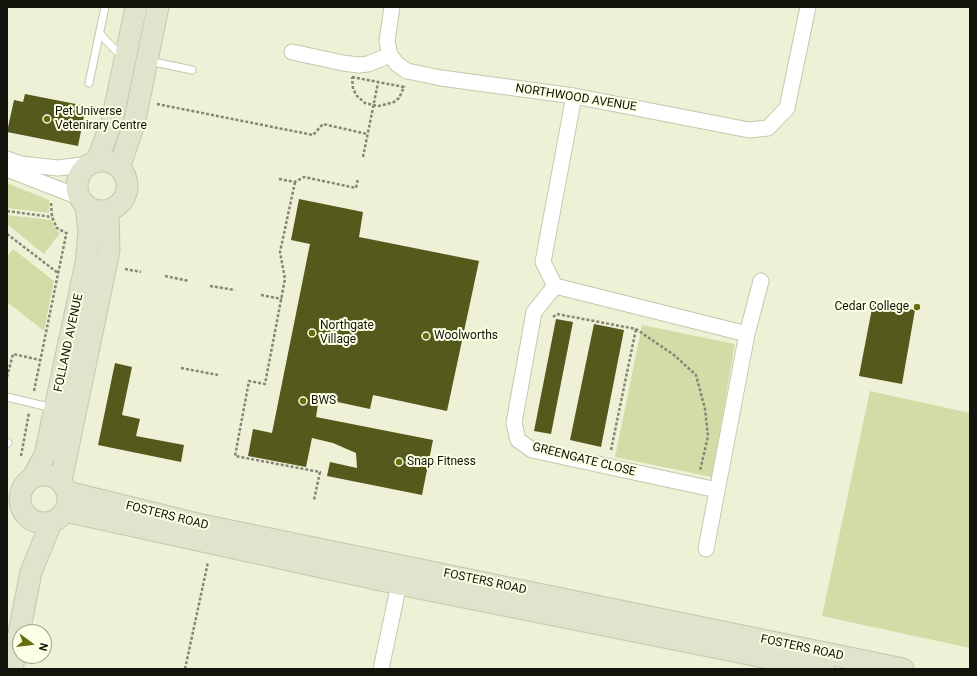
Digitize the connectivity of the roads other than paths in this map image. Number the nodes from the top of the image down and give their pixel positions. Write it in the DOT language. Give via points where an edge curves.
graph roads {
  1 [pos="105,7"];
  2 [pos="136,7"];
  3 [pos="158,7"];
  4 [pos="392,7"];
  5 [pos="808,7"];
  6 [pos="100,34"];
  7 [pos="292,52"];
  8 [pos="390,55"];
  9 [pos="125,60"];
  10 [pos="147,61"];
  11 [pos="192,70"];
  12 [pos="89,83"];
  13 [pos="574,96"];
  14 [pos="7,160"];
  15 [pos="94,163"];
  16 [pos="119,168"];
  17 [pos="7,169"];
  18 [pos="83,202"];
  19 [pos="108,210"];
  20 [pos="761,281"];
  21 [pos="555,286"];
  22 [pos="747,334"];
  23 [pos="7,397"];
  24 [pos="55,409"];
  25 [pos="22,481"];
  26 [pos="717,490"];
  27 [pos="61,502"];
  28 [pos="19,511"];
  29 [pos="706,549"];
  30 [pos="31,572"];
  31 [pos="398,574"];
  32 [pos="12,669"];
  33 [pos="381,669"];
  34 [pos="824,669"];
  35 [pos="903,669"];
  1 -- 6 [label="lane"];
  2 -- 9 [label="main road"];
  3 -- 10 [label="main road"];
  4 -- 8 [label="street" via="387,41"];
  5 -- 13 [label="street, NORTHWOOD AVENUE" via="787,108 768,128 749,130"];
  6 -- 9 [label="lane"];
  6 -- 12 [label="lane"];
  7 -- 8 [label="street" via="358,65 368,64"];
  8 -- 13 [label="street, NORTHWOOD AVENUE" via="407,71"];
  9 -- 15 [label="main road" via="112,121"];
  10 -- 11 [label="lane"];
  10 -- 16 [label="main road" via="134,124"];
  13 -- 21 [label="street" via="543,262"];
  14 -- 15 [label="street" via="58,168"];
  15 -- 16 [label="main road" via="105,161"];
  15 -- 18 [label="main road" via="84,168 79,175 77,190"];
  16 -- 19 [label="main road" via="127,182 127,191 119,205"];
  17 -- 18 [label="street"];
  18 -- 19 [label="main road" via="97,211"];
  18 -- 24 [label="main road, FOLLAND AVENUE" via="89,231 86,263"];
  19 -- 27 [label="main road, FOLLAND AVENUE" via="109,251"];
  20 -- 22 [label="street"];
  21 -- 22 [label="street"];
  21 -- 26 [label="street, GREENGATE CLOSE" via="534,312 514,423 518,440 532,450"];
  22 -- 26 [label="street"];
  23 -- 24 [label="lane"];
  24 -- 25 [label="main road, FOLLAND AVENUE" via="45,455"];
  25 -- 27 [label="main road" via="44,475 52,476"];
  25 -- 28 [label="main road"];
  26 -- 29 [label="street"];
  27 -- 28 [label="main road" via="43,524 35,522"];
  27 -- 30 [label="main road, FOLLAND AVENUE"];
  27 -- 31 [label="main road, FOSTERS ROAD" via="197,524"];
  28 -- 30 [label="main road"];
  30 -- 32 [label="main road"];
  31 -- 33 [label="street"];
  31 -- 34 [label="main road, FOSTERS ROAD"];
  31 -- 35 [label="main road, FOSTERS ROAD"];
}
